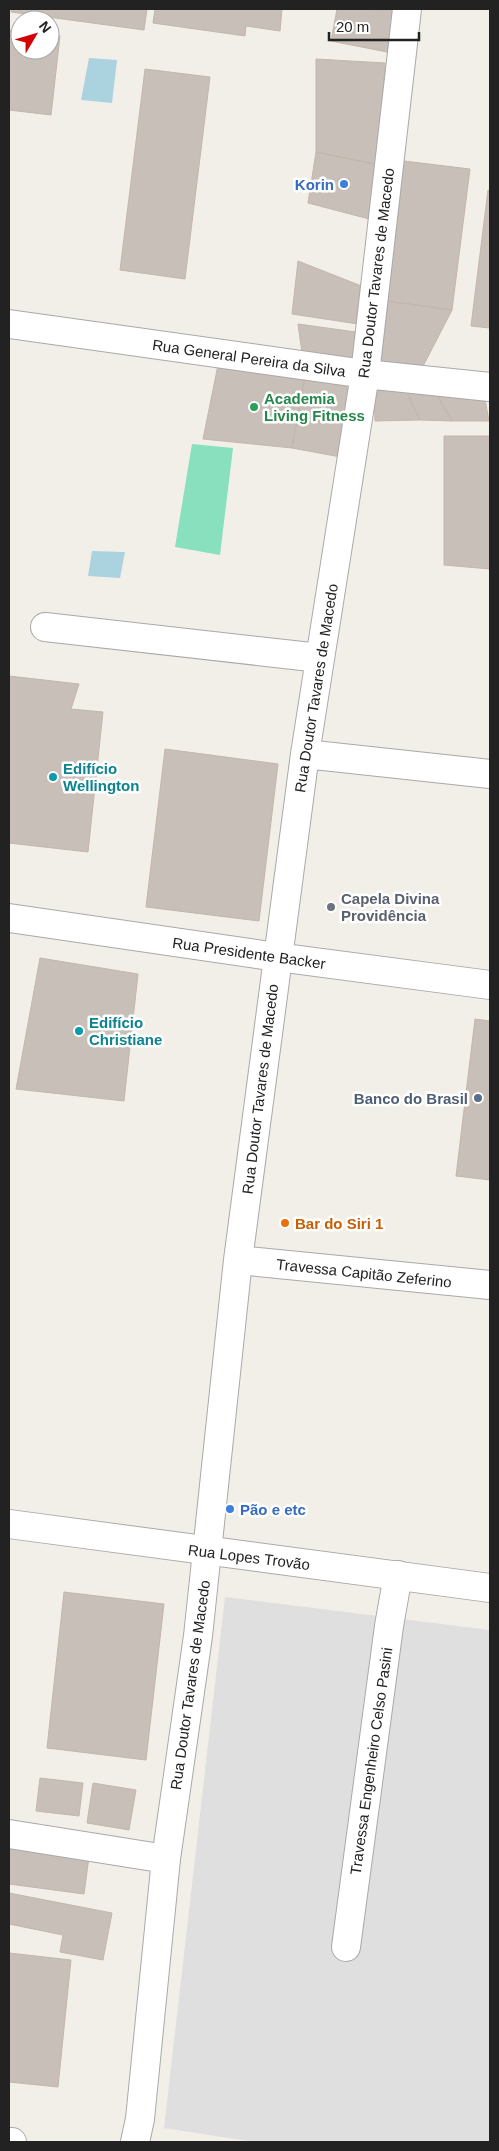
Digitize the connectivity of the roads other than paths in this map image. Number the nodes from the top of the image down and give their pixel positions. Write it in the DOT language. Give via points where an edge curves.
graph roads {
  1 [pos="407,9"];
  2 [pos="9,324"];
  3 [pos="365,374"];
  4 [pos="490,387"];
  5 [pos="46,627"];
  6 [pos="320,658"];
  7 [pos="305,754"];
  8 [pos="490,774"];
  9 [pos="9,918"];
  10 [pos="277,957"];
  11 [pos="490,985"];
  12 [pos="238,1260"];
  13 [pos="490,1285"];
  14 [pos="9,1524"];
  15 [pos="208,1552"];
  16 [pos="398,1575"];
  17 [pos="490,1588"];
  18 [pos="9,1834"];
  19 [pos="166,1859"];
  20 [pos="346,1947"];
  21 [pos="135,2142"];
  1 -- 3 [label="street, Rua Doutor Tavares de Macedo"];
  2 -- 3 [label="street, Rua General Pereira da Silva"];
  3 -- 4 [label="street, Rua General Pereira da Silva"];
  3 -- 6 [label="street, Rua Doutor Tavares de Macedo"];
  5 -- 6 [label="street"];
  6 -- 7 [label="street, Rua Doutor Tavares de Macedo"];
  7 -- 8 [label="street"];
  7 -- 10 [label="street, Rua Doutor Tavares de Macedo"];
  9 -- 10 [label="street, Rua Presidente Backer"];
  10 -- 11 [label="street, Rua Presidente Backer"];
  10 -- 12 [label="street, Rua Doutor Tavares de Macedo"];
  12 -- 13 [label="street, Travessa Capitão Zeferino"];
  12 -- 15 [label="street, Rua Doutor Tavares de Macedo"];
  14 -- 15 [label="street, Rua Lopes Trovão"];
  15 -- 16 [label="street, Rua Lopes Trovão"];
  15 -- 19 [label="street, Rua Doutor Tavares de Macedo"];
  16 -- 17 [label="street, Rua Lopes Trovão"];
  16 -- 20 [label="street, Travessa Engenheiro Celso Pasini" via="388,1626"];
  18 -- 19 [label="street"];
  19 -- 21 [label="street, Rua Doutor Tavares de Macedo"];
}
